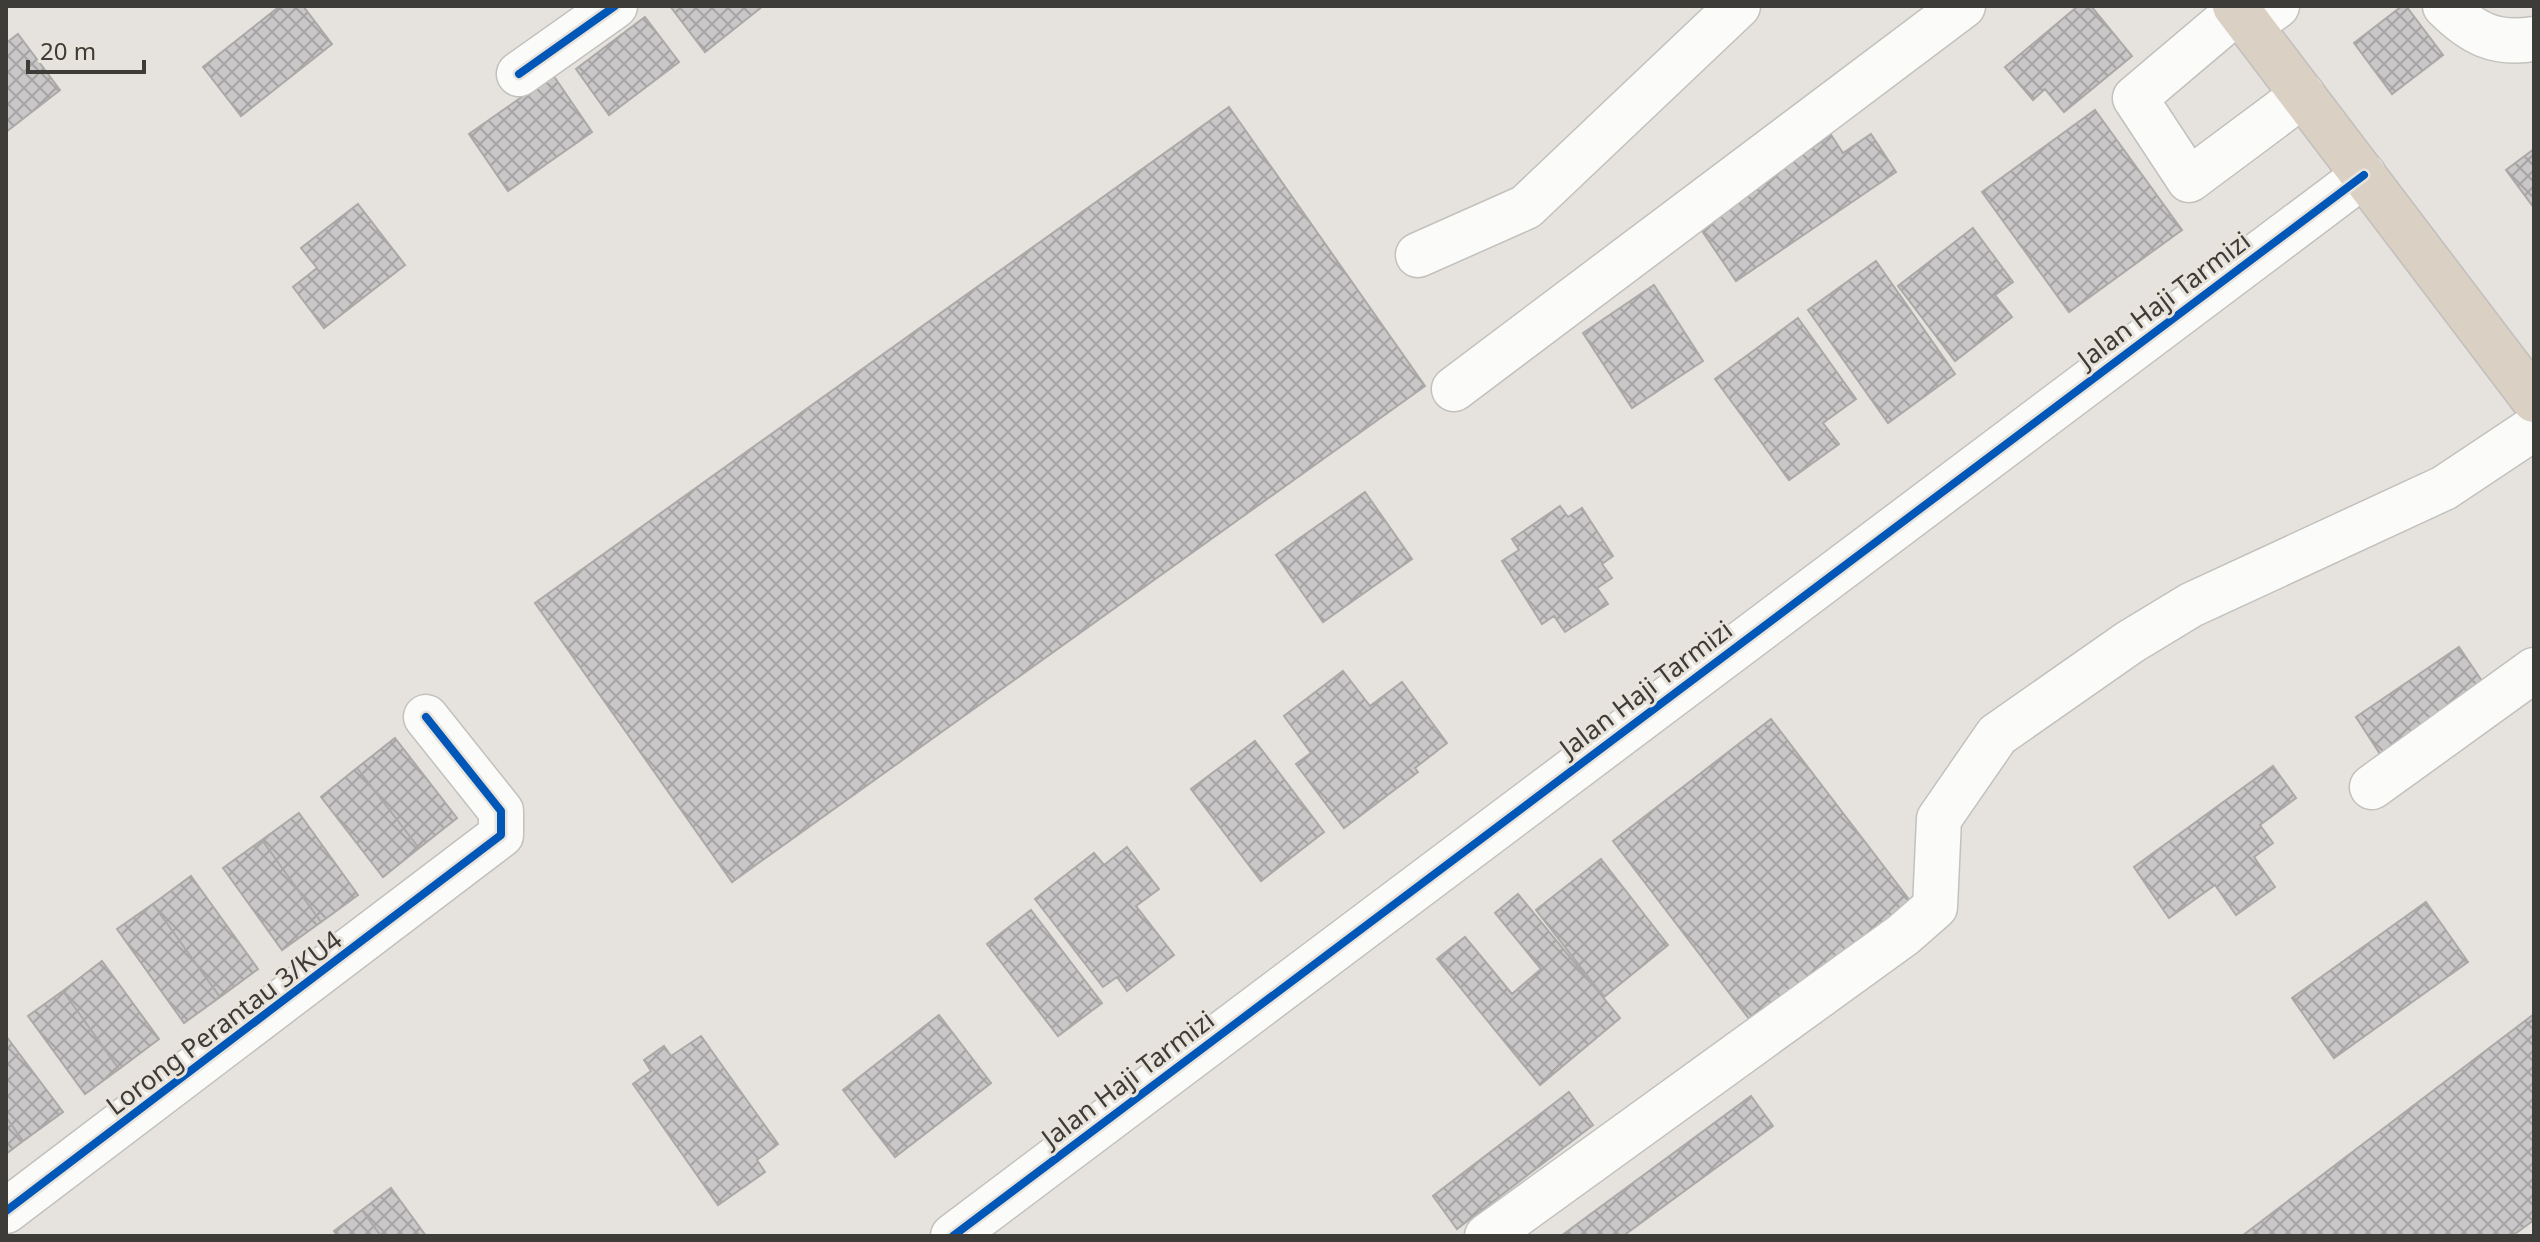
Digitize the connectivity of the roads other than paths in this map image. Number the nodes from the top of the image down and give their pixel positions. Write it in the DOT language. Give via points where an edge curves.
graph roads {
  1 [pos="615,6"];
  2 [pos="1738,6"];
  3 [pos="1963,6"];
  4 [pos="2445,6"];
  5 [pos="2250,12"];
  6 [pos="2534,39"];
  7 [pos="519,74"];
  8 [pos="2303,95"];
  9 [pos="2364,175"];
  10 [pos="1418,255"];
  11 [pos="1454,389"];
  12 [pos="2534,400"];
  13 [pos="2534,428"];
  14 [pos="2534,670"];
  15 [pos="426,717"];
  16 [pos="2372,787"];
  17 [pos="6,1211"];
  18 [pos="953,1236"];
  19 [pos="1487,1236"];
  1 -- 7 [label="street"];
  2 -- 10 [label="street" via="1526,207"];
  3 -- 11 [label="street"];
  4 -- 6 [label="street" via="2461,22 2504,44"];
  5 -- 8 [label="highway"];
  5 -- 8 [label="street" via="2135,98 2189,180"];
  8 -- 9 [label="highway"];
  9 -- 12 [label="highway"];
  9 -- 18 [label="street, Jalan Haji Tarmizi"];
  13 -- 19 [label="street" via="2472,472 2191,605 1997,735 1939,819 1935,907"];
  14 -- 16 [label="street"];
  15 -- 17 [label="street, Lorong Perantau 3/KU4" via="501,811 501,835"];
}
